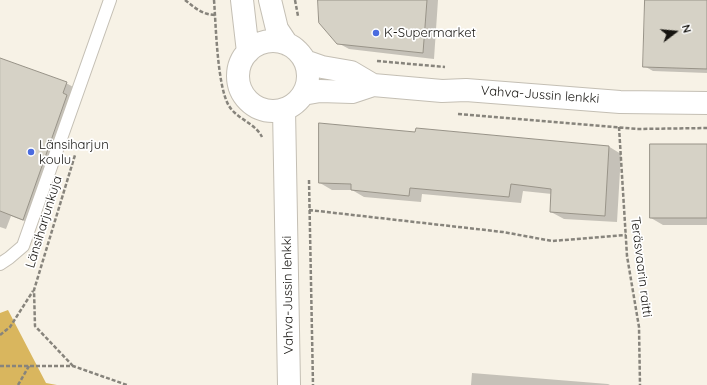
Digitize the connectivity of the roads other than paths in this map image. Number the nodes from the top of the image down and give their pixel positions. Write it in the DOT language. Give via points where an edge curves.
graph roads {
  1 [pos="110,0"];
  2 [pos="242,0"];
  3 [pos="270,0"];
  4 [pos="287,44"];
  5 [pos="248,52"];
  6 [pos="305,61"];
  7 [pos="373,85"];
  8 [pos="303,94"];
  9 [pos="707,103"];
  10 [pos="284,109"];
  11 [pos="0,264"];
  12 [pos="289,385"];
  1 -- 11 [label="lane" via="23,246"];
  2 -- 5 [label="street"];
  3 -- 4 [label="street" via="277,29"];
  4 -- 5 [label="street" via="271,41 254,46"];
  4 -- 6 [label="street"];
  5 -- 10 [label="street" via="239,66 241,91 259,108 276,111"];
  6 -- 7 [label="street, Vahva-Jussin lenkki" via="351,72"];
  6 -- 8 [label="street" via="308,78"];
  7 -- 8 [label="street, Vahva-Jussin lenkki" via="352,92 320,91"];
  7 -- 9 [label="street, Vahva-Jussin lenkki" via="620,102"];
  8 -- 10 [label="street"];
  10 -- 12 [label="street, Vahva-Jussin lenkki"];
}
